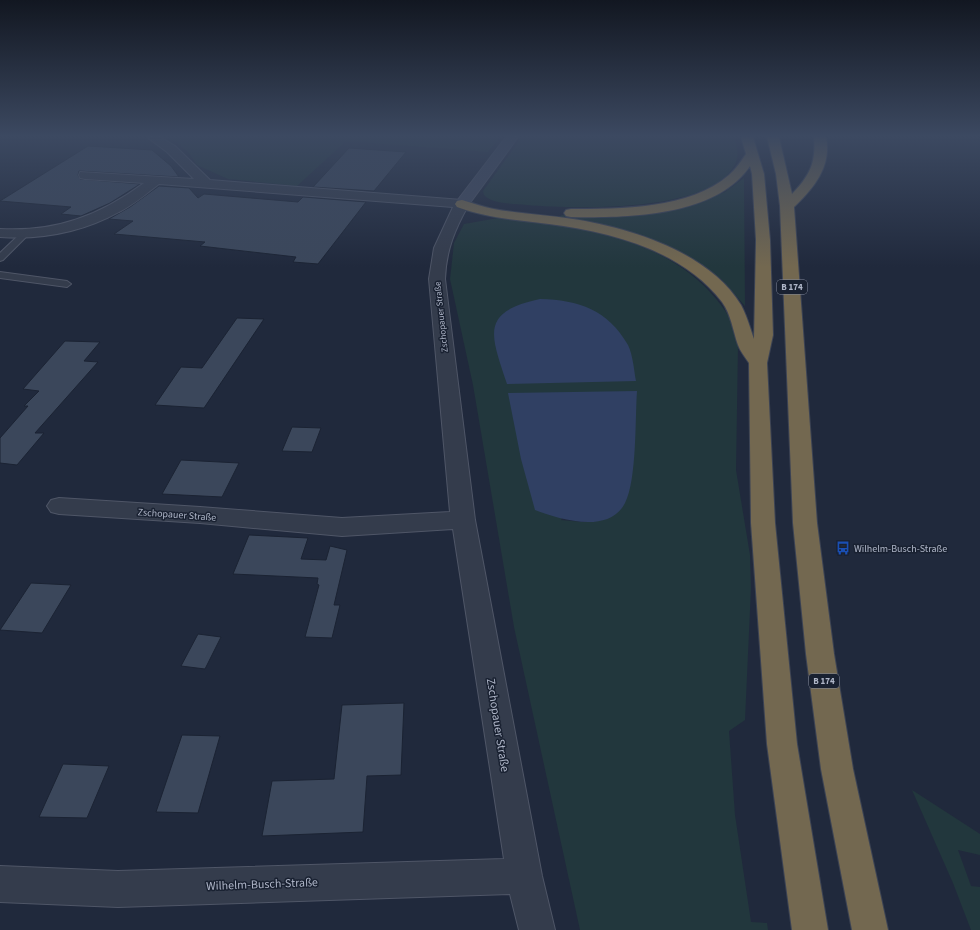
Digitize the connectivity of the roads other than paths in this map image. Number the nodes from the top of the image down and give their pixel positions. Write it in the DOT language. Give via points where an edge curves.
graph roads {
  1 [pos="156,180"];
  2 [pos="161,180"];
  3 [pos="202,180"];
  4 [pos="480,180"];
  5 [pos="730,180"];
  6 [pos="758,180"];
  7 [pos="783,180"];
  8 [pos="810,180"];
  9 [pos="206,184"];
  10 [pos="462,204"];
  11 [pos="787,206"];
  12 [pos="0,233"];
  13 [pos="26,234"];
  14 [pos="0,258"];
  15 [pos="0,275"];
  16 [pos="67,284"];
  17 [pos="758,363"];
  18 [pos="59,506"];
  19 [pos="463,520"];
  20 [pos="524,876"];
  21 [pos="0,884"];
  22 [pos="537,930"];
  23 [pos="810,930"];
  24 [pos="870,930"];
  1 -- 13 [label="street" via="102,215 64,227"];
  2 -- 9 [label="street"];
  3 -- 9 [label="street"];
  4 -- 10 [label="street, Zschopauer Straße"];
  5 -- 10 [label="highway" via="722,187 696,198 627,212 585,213"];
  6 -- 17 [label="highway, B 174" via="763,240 764,335"];
  7 -- 11 [label="highway, B 174"];
  8 -- 11 [label="highway" via="804,190"];
  9 -- 10 [label="street"];
  10 -- 17 [label="highway" via="480,211 556,220 600,229 636,239 674,256 711,281 730,301 741,321 746,342"];
  10 -- 19 [label="street, Zschopauer Straße" via="441,244 437,279"];
  11 -- 24 [label="highway, B 174" via="805,523 820,654 837,769"];
  12 -- 13 [label="street"];
  13 -- 14 [label="lane"];
  15 -- 16 [label="lane"];
  17 -- 23 [label="highway, B 174" via="763,523 782,744"];
  18 -- 19 [label="street, Zschopauer Straße" via="342,527"];
  19 -- 20 [label="street, Zschopauer Straße"];
  20 -- 21 [label="street, Wilhelm-Busch-Straße" via="118,889"];
  20 -- 22 [label="street, Zschopauer Straße"];
}
